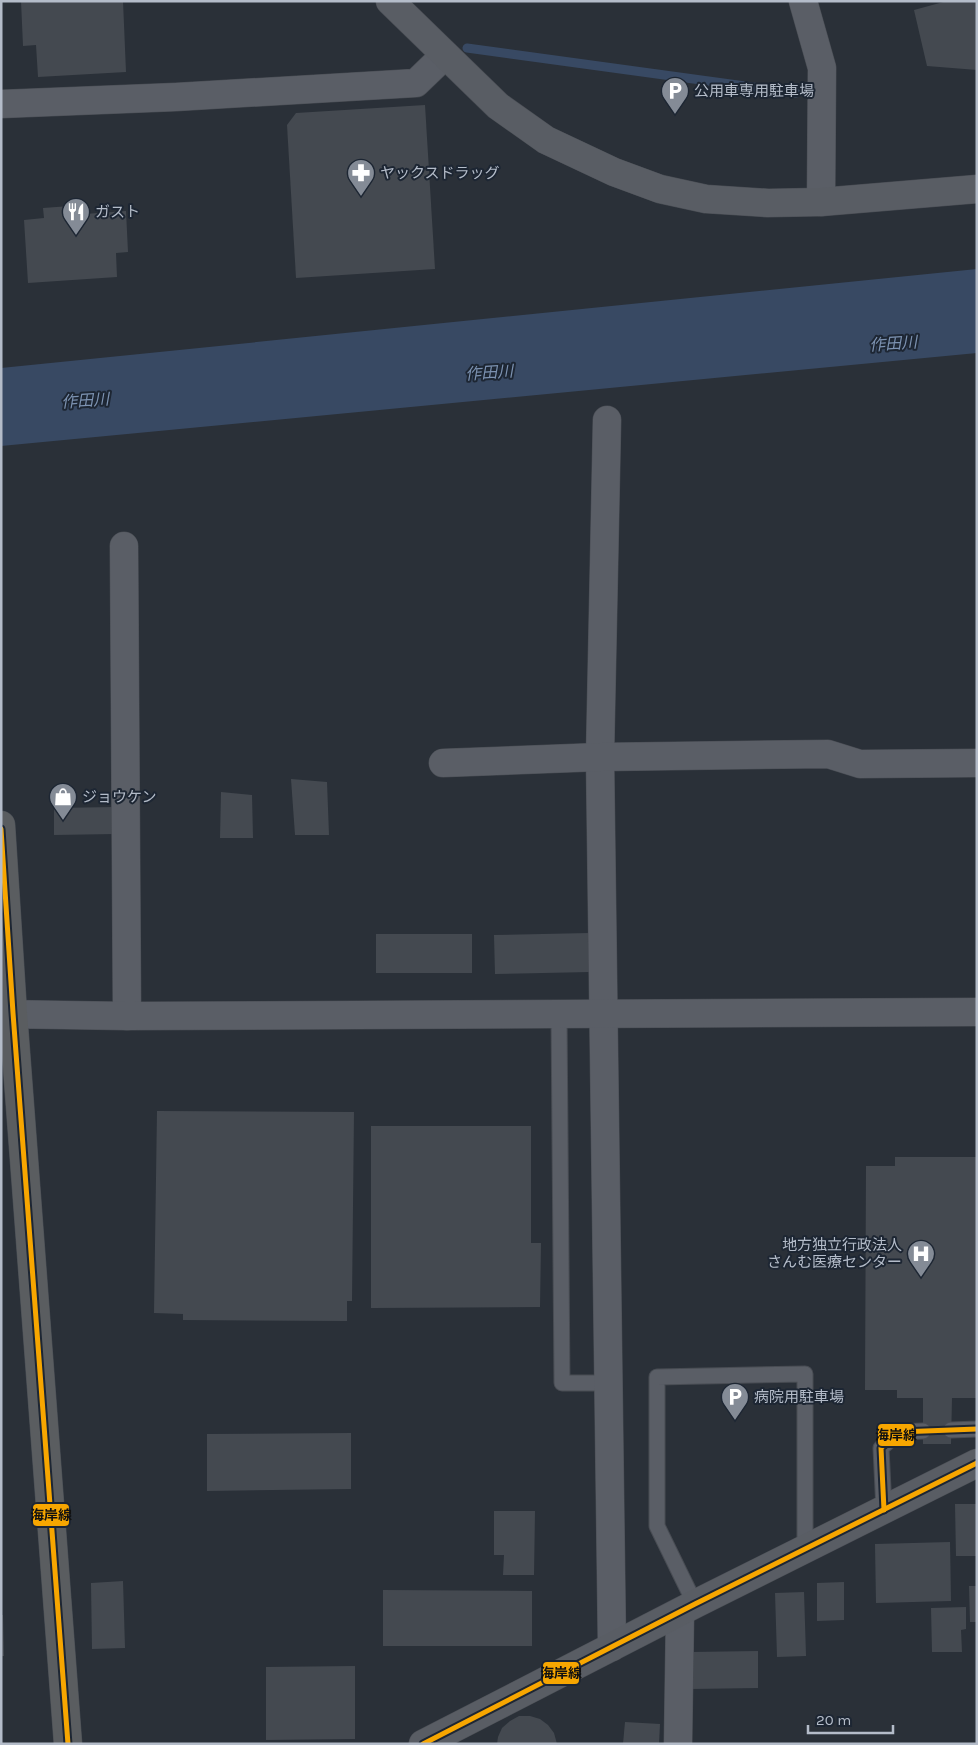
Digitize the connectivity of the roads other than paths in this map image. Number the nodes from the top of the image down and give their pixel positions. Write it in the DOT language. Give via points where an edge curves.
graph roads {
  1 [pos="803,1"];
  2 [pos="396,3"];
  3 [pos="445,55"];
  4 [pos="1,104"];
  5 [pos="977,189"];
  6 [pos="821,202"];
  7 [pos="607,420"];
  8 [pos="124,546"];
  9 [pos="600,757"];
  10 [pos="443,762"];
  11 [pos="977,763"];
  12 [pos="1,825"];
  13 [pos="977,1012"];
  14 [pos="7,1013"];
  15 [pos="605,1014"];
  16 [pos="560,1015"];
  17 [pos="127,1016"];
  18 [pos="609,1383"];
  19 [pos="977,1429"];
  20 [pos="923,1430"];
  21 [pos="951,1430"];
  22 [pos="977,1463"];
  23 [pos="884,1510"];
  24 [pos="805,1550"];
  25 [pos="688,1609"];
  26 [pos="612,1647"];
  27 [pos="68,1744"];
  28 [pos="423,1744"];
  29 [pos="678,1744"];
  1 -- 6 [label="street" via="822,68"];
  2 -- 3 [label="street"];
  3 -- 4 [label="street" via="416,83"];
  3 -- 6 [label="street" via="498,106 546,140 614,172 660,189 706,199 768,204"];
  5 -- 6 [label="street"];
  7 -- 9 [label="street"];
  8 -- 17 [label="street"];
  9 -- 10 [label="street"];
  9 -- 11 [label="street" via="828,754 860,764"];
  9 -- 15 [label="street"];
  12 -- 14 [label="highway"];
  13 -- 15 [label="street"];
  14 -- 17 [label="street"];
  14 -- 27 [label="highway"];
  15 -- 16 [label="street"];
  15 -- 18 [label="street"];
  16 -- 17 [label="street"];
  16 -- 18 [label="lane" via="562,1383"];
  18 -- 26 [label="street"];
  19 -- 21 [label="lane"];
  20 -- 23 [label="lane" via="899,1432 881,1448"];
  22 -- 23 [label="street"];
  23 -- 24 [label="street"];
  24 -- 25 [label="street"];
  24 -- 25 [label="lane" via="805,1374 656,1377 657,1526"];
  25 -- 26 [label="street"];
  25 -- 29 [label="street"];
  26 -- 28 [label="street"];
}
